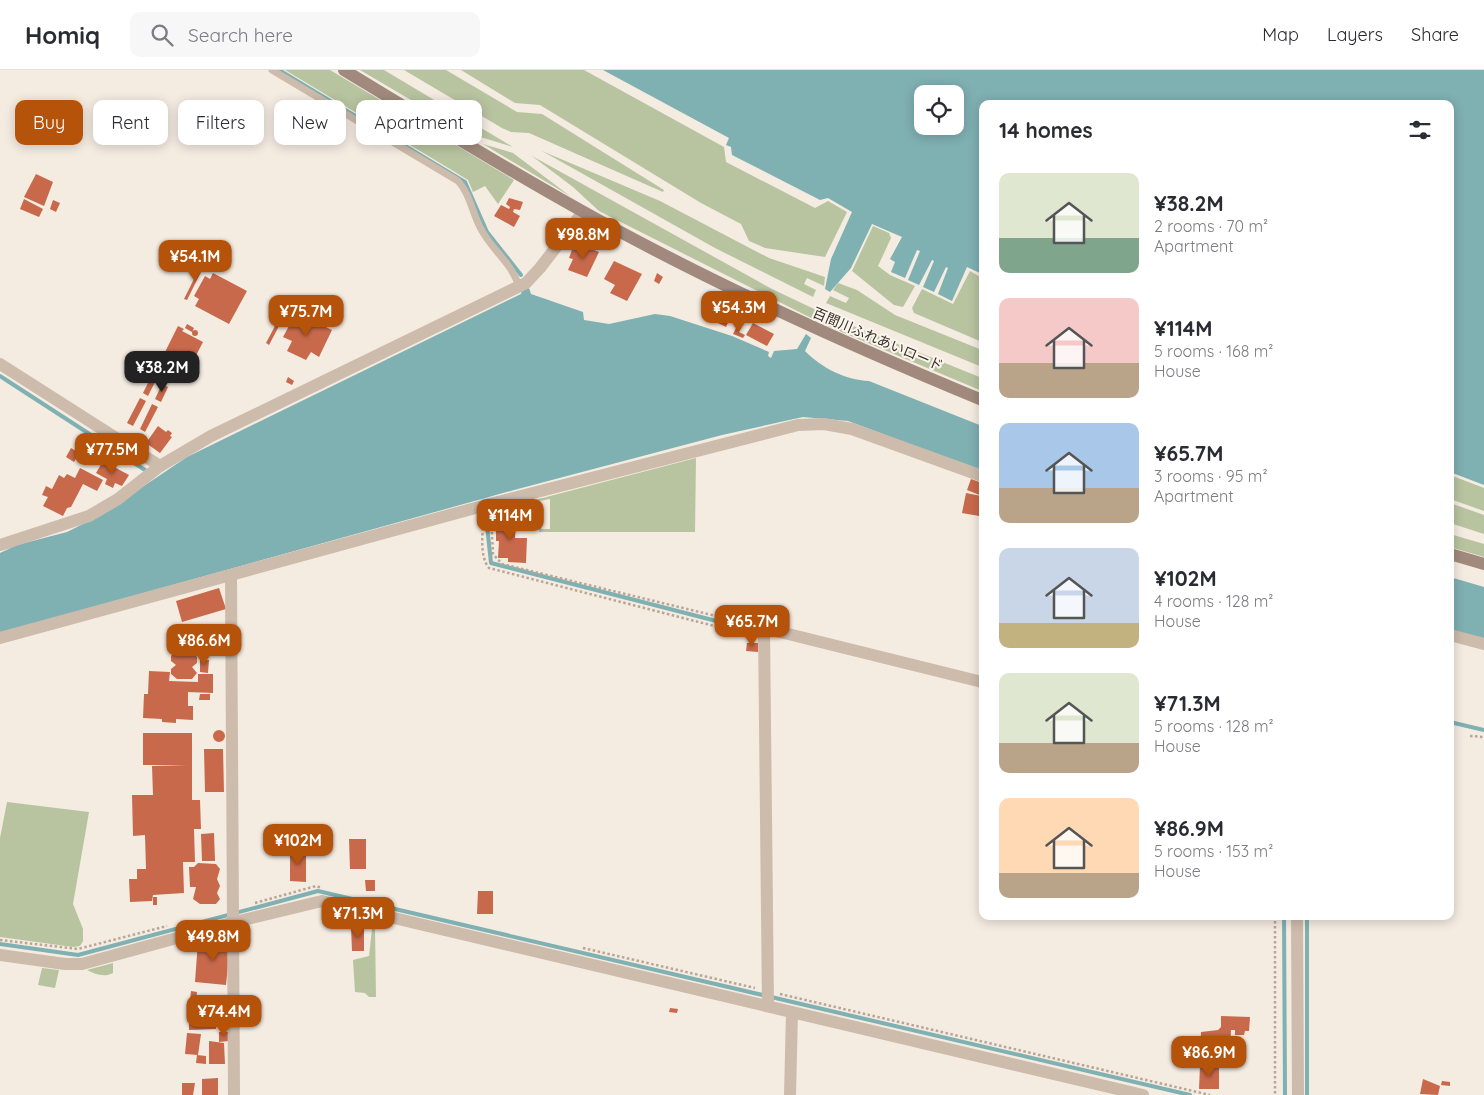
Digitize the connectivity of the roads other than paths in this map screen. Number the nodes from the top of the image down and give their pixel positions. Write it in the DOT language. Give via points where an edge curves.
graph roads {
  1 [pos="272,70"];
  2 [pos="344,70"];
  3 [pos="583,212"];
  4 [pos="519,286"];
  5 [pos="0,364"];
  6 [pos="979,399"];
  7 [pos="160,466"];
  8 [pos="979,475"];
  9 [pos="0,545"];
  10 [pos="1454,555"];
  11 [pos="1484,564"];
  12 [pos="231,576"];
  13 [pos="1454,636"];
  14 [pos="0,638"];
  15 [pos="1484,644"];
  16 [pos="979,681"];
  17 [pos="234,916"];
  18 [pos="1297,920"];
  19 [pos="0,955"];
  20 [pos="768,997"];
  21 [pos="792,1012"];
  22 [pos="234,1095"];
  23 [pos="790,1095"];
  24 [pos="1143,1095"];
  25 [pos="1298,1095"];
  1 -- 4 [label="lane" via="458,181 480,228 512,268"];
  2 -- 3 [label="street, 百間川ふれあいロード"];
  3 -- 4 [label="street" via="540,268"];
  3 -- 6 [label="street, 百間川ふれあいロード" via="774,310"];
  4 -- 7 [label="street" via="211,436"];
  5 -- 7 [label="street"];
  7 -- 9 [label="street" via="118,499 89,516"];
  8 -- 12 [label="street" via="852,429 824,424 798,426 486,505"];
  10 -- 11 [label="street"];
  12 -- 14 [label="street"];
  12 -- 17 [label="street"];
  13 -- 15 [label="street"];
  16 -- 20 [label="street" via="764,633"];
  17 -- 19 [label="street" via="82,964"];
  17 -- 20 [label="street" via="322,901"];
  17 -- 22 [label="street"];
  18 -- 25 [label="street"];
  20 -- 21 [label="street"];
  21 -- 23 [label="street"];
  21 -- 24 [label="street"];
}
